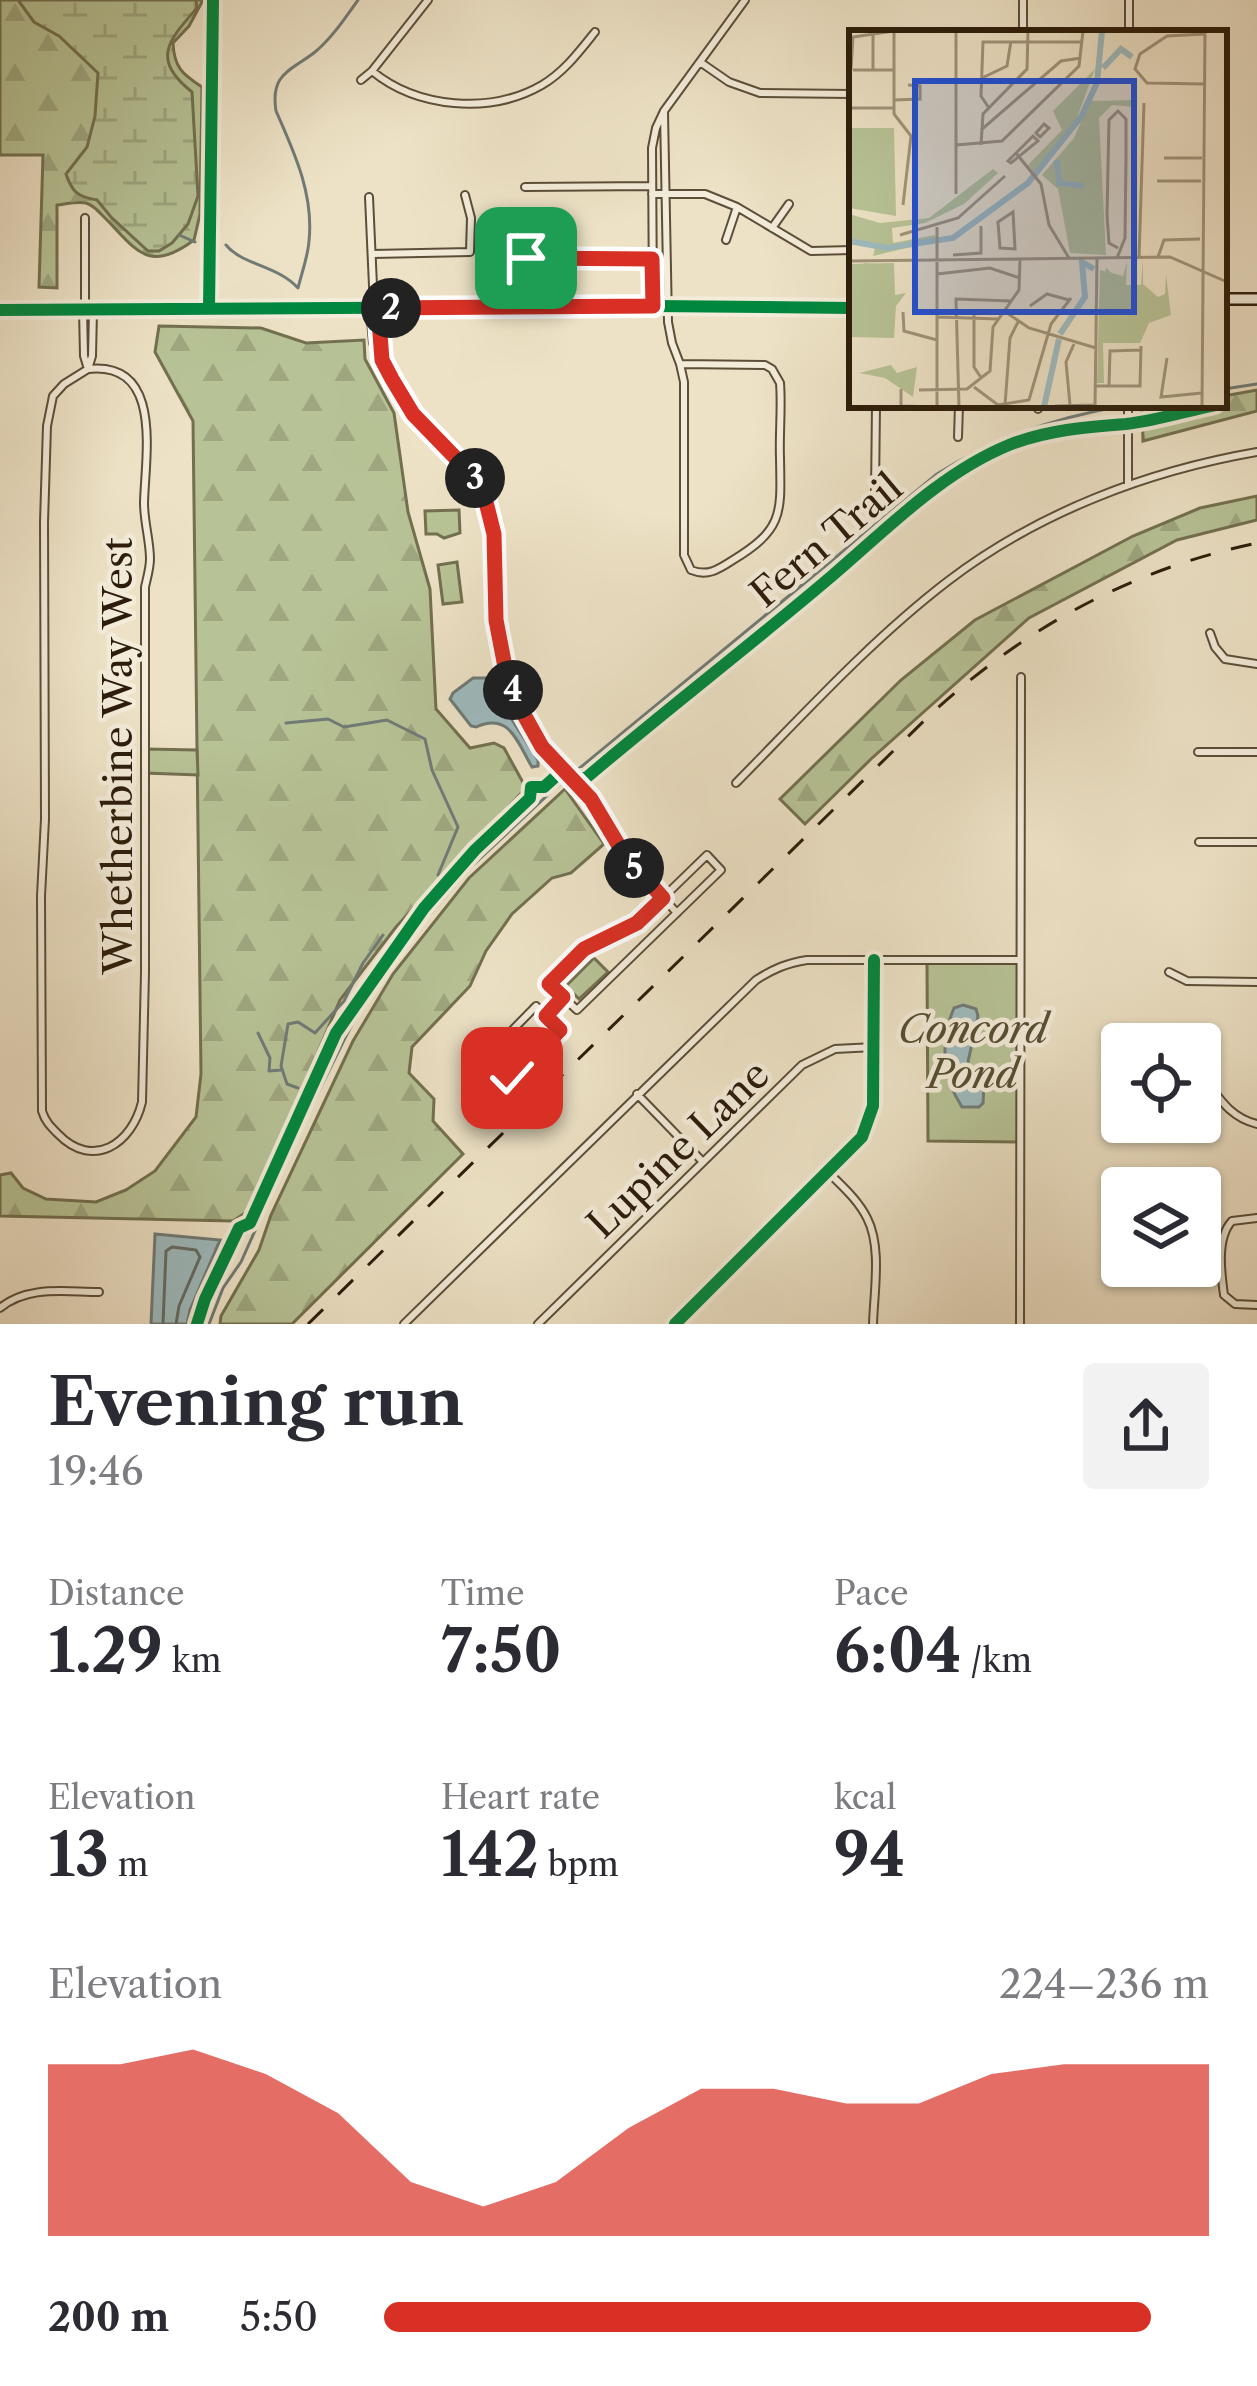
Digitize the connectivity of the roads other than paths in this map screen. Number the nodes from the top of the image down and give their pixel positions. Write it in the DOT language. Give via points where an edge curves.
graph roads {
  1 [pos="213,0"];
  2 [pos="428,0"];
  3 [pos="741,2"];
  4 [pos="595,32"];
  5 [pos="700,62"];
  6 [pos="372,71"];
  7 [pos="362,80"];
  8 [pos="849,94"];
  9 [pos="664,111"];
  10 [pos="525,188"];
  11 [pos="652,190"];
  12 [pos="666,193"];
  13 [pos="465,195"];
  14 [pos="369,197"];
  15 [pos="789,204"];
  16 [pos="737,207"];
  17 [pos="652,217"];
  18 [pos="666,217"];
  19 [pos="85,218"];
  20 [pos="772,228"];
  21 [pos="726,240"];
  22 [pos="849,250"];
  23 [pos="372,254"];
  24 [pos="526,258"];
  25 [pos="652,259"];
  26 [pos="653,306"];
  27 [pos="668,306"];
  28 [pos="209,308"];
  29 [pos="374,308"];
  30 [pos="849,308"];
  31 [pos="87,309"];
  32 [pos="0,310"];
  33 [pos="680,364"];
  34 [pos="88,369"];
  35 [pos="876,408"];
  36 [pos="958,408"];
  37 [pos="1128,409"];
  38 [pos="958,437"];
  39 [pos="1257,452"];
  40 [pos="1128,485"];
  41 [pos="875,493"];
  42 [pos="1210,633"];
  43 [pos="1257,664"];
  44 [pos="1021,677"];
  45 [pos="1198,752"];
  46 [pos="1257,752"];
  47 [pos="736,783"];
  48 [pos="1199,842"];
  49 [pos="1257,842"];
  50 [pos="663,898"];
  51 [pos="677,913"];
  52 [pos="1020,959"];
  53 [pos="874,960"];
  54 [pos="1169,972"];
  55 [pos="1257,982"];
  56 [pos="563,997"];
  57 [pos="546,1016"];
  58 [pos="874,1047"];
  59 [pos="637,1094"];
  60 [pos="1221,1100"];
  61 [pos="1257,1124"];
  62 [pos="703,1162"];
  63 [pos="829,1173"];
  64 [pos="1257,1218"];
  65 [pos="99,1292"];
  66 [pos="1257,1305"];
  67 [pos="0,1307"];
  68 [pos="404,1324"];
  69 [pos="538,1324"];
  70 [pos="675,1324"];
  71 [pos="874,1324"];
  72 [pos="1020,1324"];
  1 -- 28 [label="main road"];
  2 -- 6 [label="street"];
  3 -- 5 [label="street"];
  4 -- 6 [label="street" via="556,75 499,101 423,99"];
  5 -- 8 [label="street" via="760,93"];
  5 -- 9 [label="street"];
  6 -- 7 [label="street"];
  9 -- 11 [label="street" via="652,148"];
  9 -- 12 [label="street"];
  10 -- 11 [label="street"];
  11 -- 12 [label="street"];
  11 -- 17 [label="street"];
  12 -- 16 [label="street" via="706,194"];
  12 -- 18 [label="street"];
  13 -- 23 [label="street" via="470,251"];
  14 -- 23 [label="street"];
  15 -- 20 [label="street"];
  16 -- 20 [label="street"];
  16 -- 21 [label="street"];
  17 -- 18 [label="street"];
  17 -- 25 [label="street"];
  18 -- 27 [label="street"];
  19 -- 31 [label="street"];
  20 -- 22 [label="street" via="811,251"];
  23 -- 29 [label="street"];
  24 -- 25 [label="street"];
  25 -- 26 [label="street"];
  26 -- 27 [label="main road"];
  26 -- 29 [label="main road"];
  27 -- 30 [label="main road"];
  27 -- 33 [label="street"];
  28 -- 29 [label="main road"];
  28 -- 31 [label="main road"];
  29 -- 50 [label="street" via="382,360 413,414 471,474 486,502 506,672 532,733"];
  31 -- 32 [label="main road"];
  31 -- 34 [label="street"];
  33 -- 33 [label="street" via="684,555 691,570 705,574 758,545 777,519 780,383 765,365"];
  34 -- 34 [label="street, Whetherbine Way West" via="53,396 47,426 40,896 42,1111 65,1142 91,1152 125,1136 142,1102 150,558 142,399 120,375"];
  35 -- 41 [label="street"];
  36 -- 38 [label="street"];
  37 -- 40 [label="street"];
  39 -- 40 [label="street"];
  40 -- 47 [label="street" via="1009,541 950,580"];
  42 -- 43 [label="street" via="1225,659"];
  44 -- 52 [label="street"];
  45 -- 46 [label="street"];
  48 -- 49 [label="street"];
  50 -- 51 [label="street"];
  50 -- 51 [label="street" via="706,855 721,870"];
  50 -- 56 [label="street" via="637,923 584,949 549,984"];
  51 -- 56 [label="street" via="578,1010"];
  52 -- 53 [label="street"];
  52 -- 72 [label="street"];
  53 -- 58 [label="street"];
  53 -- 59 [label="street" via="807,960 774,969"];
  54 -- 55 [label="street" via="1187,981"];
  56 -- 57 [label="street"];
  57 -- 57 [label="street" via="536,1006 488,1055 512,1078 560,1030"];
  58 -- 62 [label="street, Lupine Lane" via="814,1057"];
  58 -- 63 [label="street" via="866,1129"];
  59 -- 62 [label="street"];
  59 -- 68 [label="street"];
  60 -- 61 [label="street"];
  62 -- 69 [label="street, Lupine Lane"];
  63 -- 70 [label="street"];
  63 -- 71 [label="street" via="869,1224"];
  64 -- 66 [label="street" via="1232,1221 1222,1246 1224,1295"];
  65 -- 67 [label="street" via="33,1292"];
}
